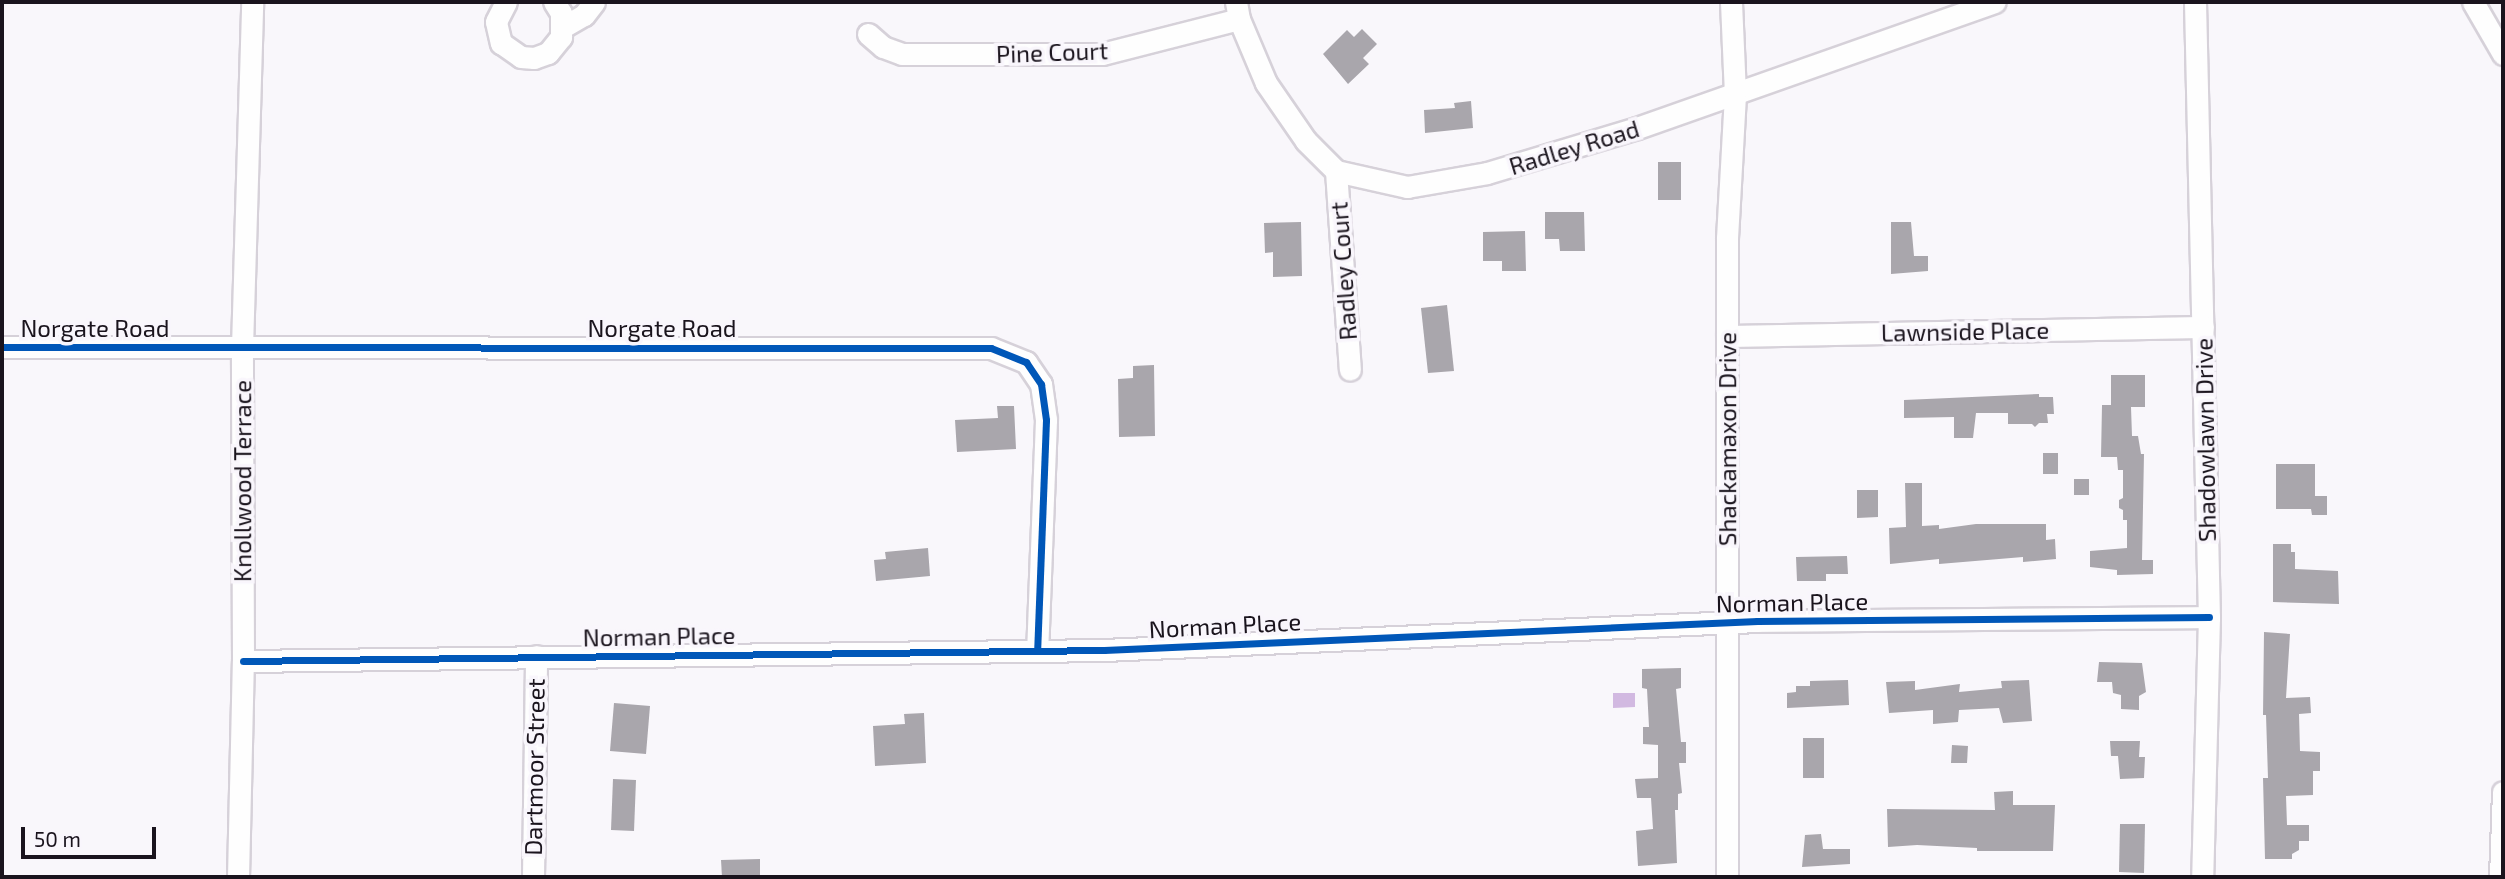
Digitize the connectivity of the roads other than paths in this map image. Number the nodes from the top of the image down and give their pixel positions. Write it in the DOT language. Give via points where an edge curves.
graph roads {
  1 [pos="252,2"];
  2 [pos="506,2"];
  3 [pos="554,2"];
  4 [pos="594,2"];
  5 [pos="1731,2"];
  6 [pos="1994,2"];
  7 [pos="2195,2"];
  8 [pos="2473,2"];
  9 [pos="1237,11"];
  10 [pos="563,27"];
  11 [pos="868,34"];
  12 [pos="2503,54"];
  13 [pos="1735,94"];
  14 [pos="1336,171"];
  15 [pos="2203,327"];
  16 [pos="1727,336"];
  17 [pos="2,347"];
  18 [pos="242,347"];
  19 [pos="1350,370"];
  20 [pos="2209,617"];
  21 [pos="1727,622"];
  22 [pos="1037,651"];
  23 [pos="536,656"];
  24 [pos="243,661"];
  25 [pos="2503,792"];
  26 [pos="238,877"];
  27 [pos="533,877"];
  28 [pos="1727,877"];
  29 [pos="2202,877"];
  30 [pos="2500,877"];
  1 -- 18 [label="street, Knollwood Terrace"];
  2 -- 10 [label="street" via="499,12 498,33 504,45 521,57 548,53"];
  3 -- 10 [label="street"];
  4 -- 10 [label="street" via="584,15"];
  5 -- 13 [label="street, Shackamaxon Drive"];
  6 -- 13 [label="street, Radley Road"];
  7 -- 15 [label="street, Shadowlawn Drive"];
  8 -- 12 [label="street"];
  9 -- 11 [label="street, Pine Court" via="1102,54 902,54 883,47"];
  9 -- 14 [label="street" via="1266,83 1306,141"];
  13 -- 14 [label="street, Radley Road" via="1487,173 1407,187"];
  13 -- 16 [label="street, Shackamaxon Drive"];
  14 -- 19 [label="street, Radley Court"];
  15 -- 16 [label="street, Lawnside Place"];
  15 -- 20 [label="street, Shadowlawn Drive"];
  16 -- 21 [label="street, Shackamaxon Drive"];
  17 -- 18 [label="street, Norgate Road"];
  18 -- 22 [label="street, Norgate Road" via="990,348 1026,362 1041,384 1046,419"];
  18 -- 24 [label="street, Knollwood Terrace"];
  20 -- 21 [label="street, Norman Place"];
  20 -- 29 [label="street, Shadowlawn Drive"];
  21 -- 22 [label="street, Norman Place"];
  21 -- 28 [label="street, Shackamaxon Drive"];
  22 -- 23 [label="street, Norman Place"];
  23 -- 24 [label="street, Norman Place"];
  23 -- 27 [label="street, Dartmoor Street"];
  24 -- 26 [label="street, Knollwood Terrace"];
  25 -- 30 [label="street"];
}
